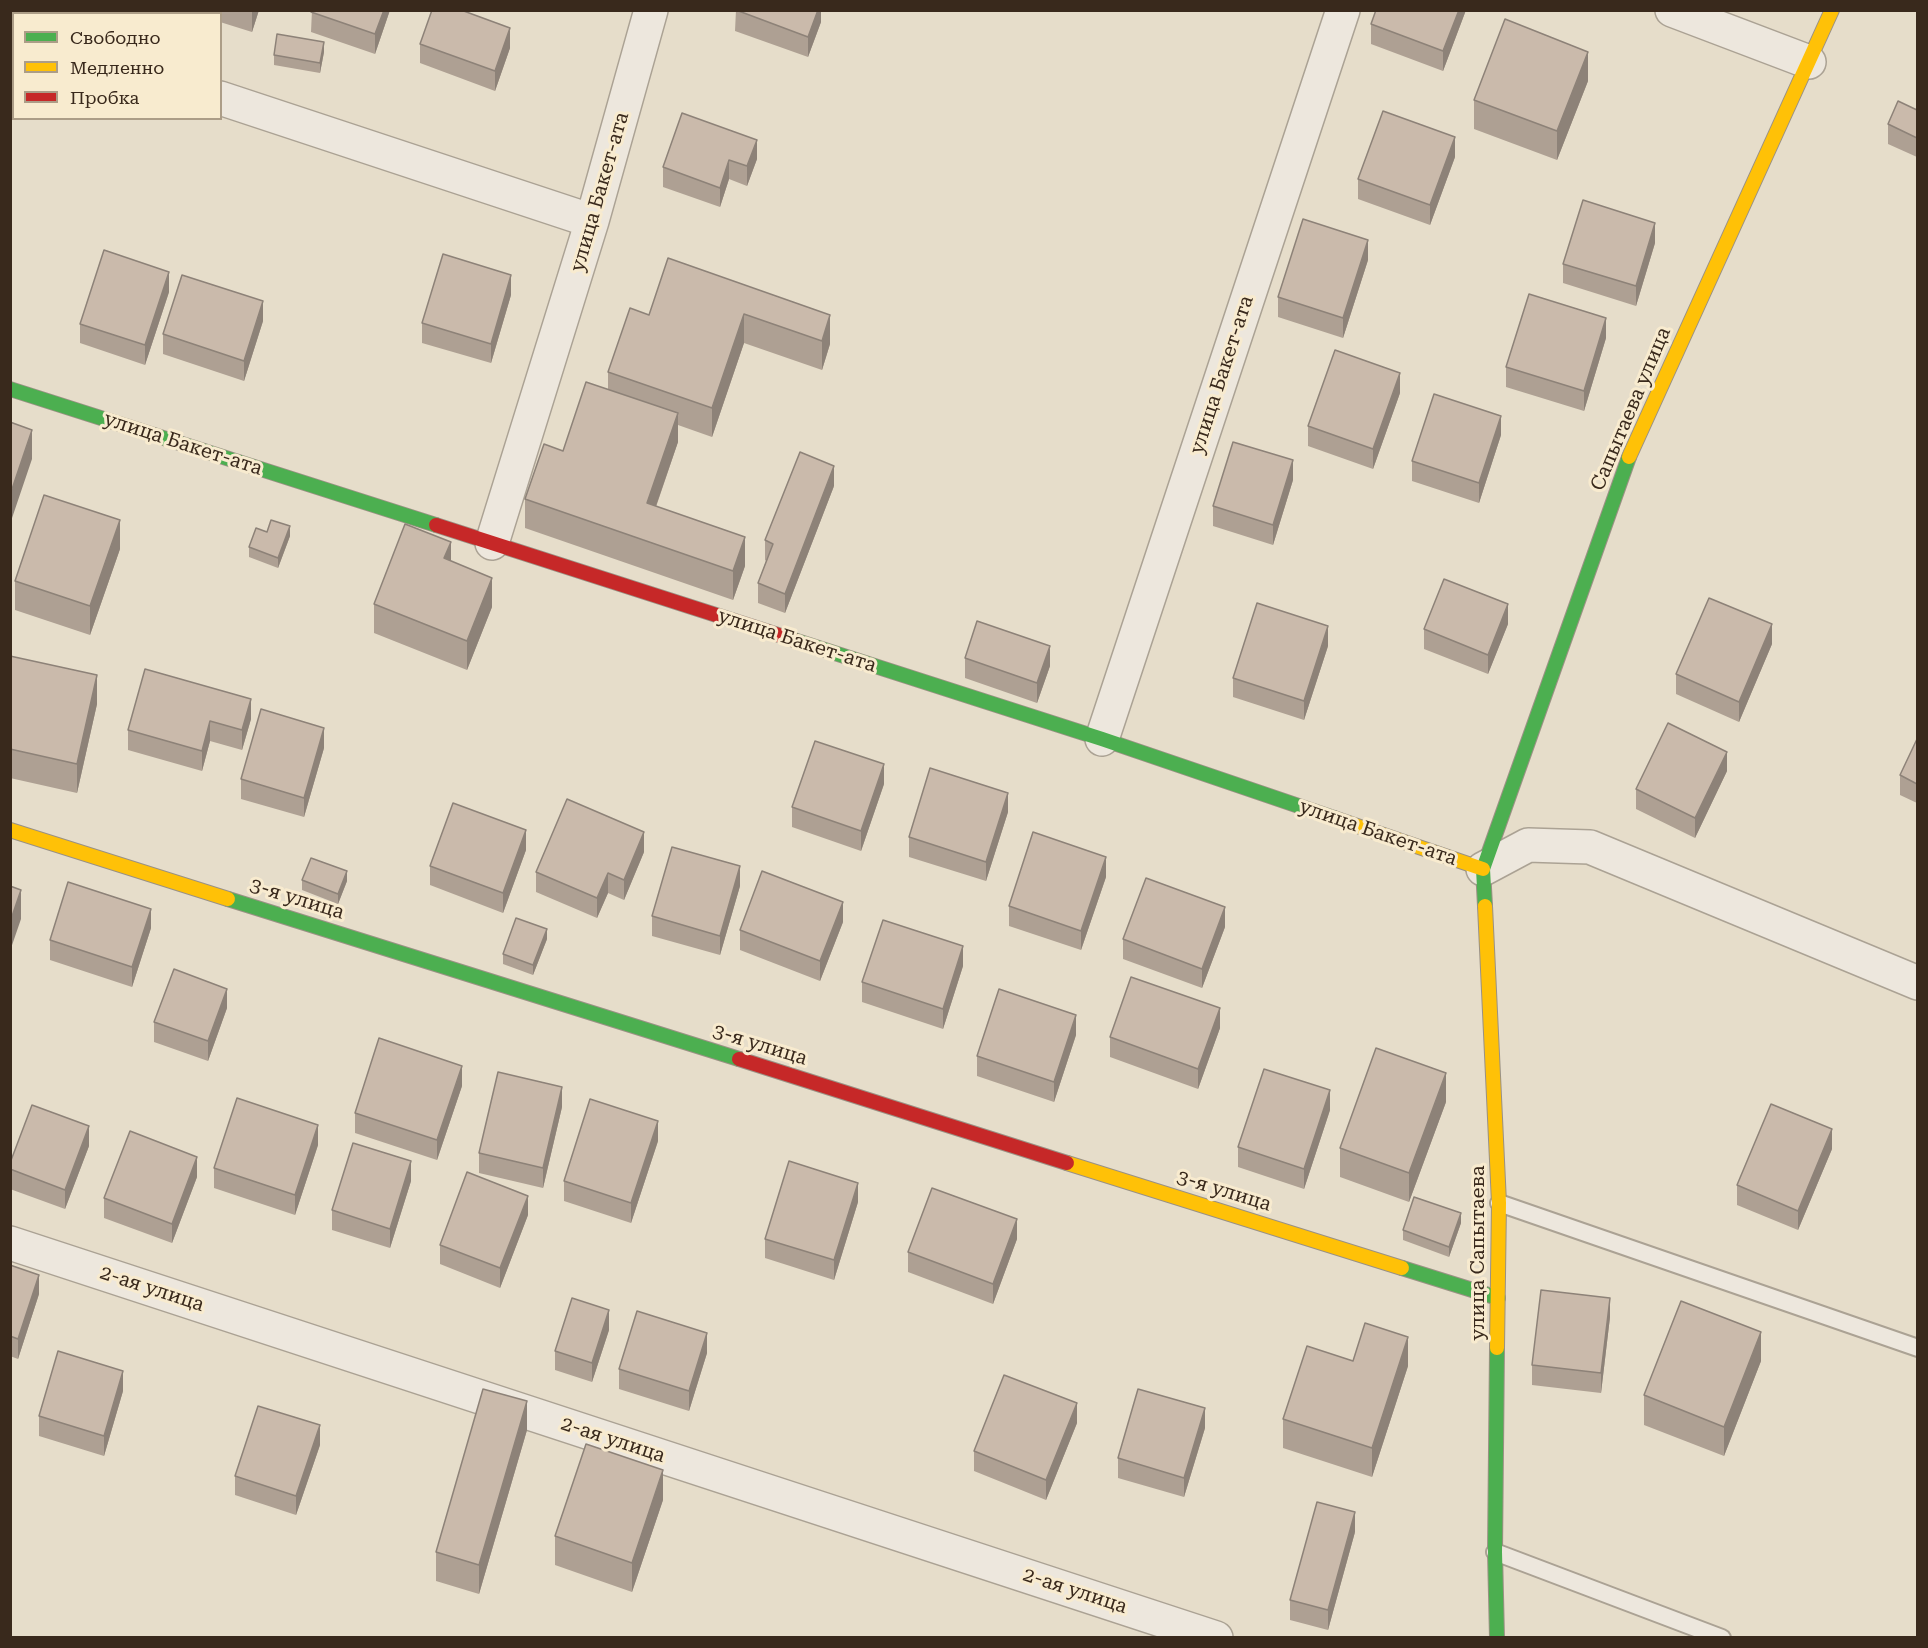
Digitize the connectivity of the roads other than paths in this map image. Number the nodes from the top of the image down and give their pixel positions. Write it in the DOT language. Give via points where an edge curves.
graph roads {
  1 [pos="651,10"];
  2 [pos="1343,10"];
  3 [pos="1672,10"];
  4 [pos="1832,10"];
  5 [pos="1809,62"];
  6 [pos="222,99"];
  7 [pos="592,221"];
  8 [pos="10,389"];
  9 [pos="492,543"];
  10 [pos="1102,739"];
  11 [pos="10,830"];
  12 [pos="1483,870"];
  13 [pos="1917,983"];
  14 [pos="1499,1203"];
  15 [pos="10,1243"];
  16 [pos="1498,1298"];
  17 [pos="1917,1348"];
  18 [pos="1496,1552"];
  19 [pos="1216,1638"];
  20 [pos="1497,1638"];
  21 [pos="1722,1638"];
  1 -- 7 [label="street, улица Бакет-ата"];
  2 -- 10 [label="street, улица Бакет-ата"];
  3 -- 5 [label="street"];
  4 -- 5 [label="street, Сапытаева улица"];
  5 -- 12 [label="street, Сапытаева улица" via="1634,442"];
  6 -- 7 [label="street"];
  7 -- 9 [label="street, улица Бакет-ата"];
  8 -- 9 [label="street, улица Бакет-ата"];
  9 -- 10 [label="street, улица Бакет-ата"];
  10 -- 12 [label="street, улица Бакет-ата"];
  11 -- 16 [label="street, 3-я улица"];
  12 -- 13 [label="street" via="1528,845 1590,847"];
  12 -- 14 [label="street, улица Сапытаева"];
  14 -- 16 [label="street, улица Сапытаева"];
  14 -- 17 [label="lane"];
  15 -- 19 [label="street, 2-ая улица"];
  16 -- 18 [label="street, улица Сапытаева"];
  18 -- 20 [label="street, улица Сапытаева"];
  18 -- 21 [label="lane"];
}
